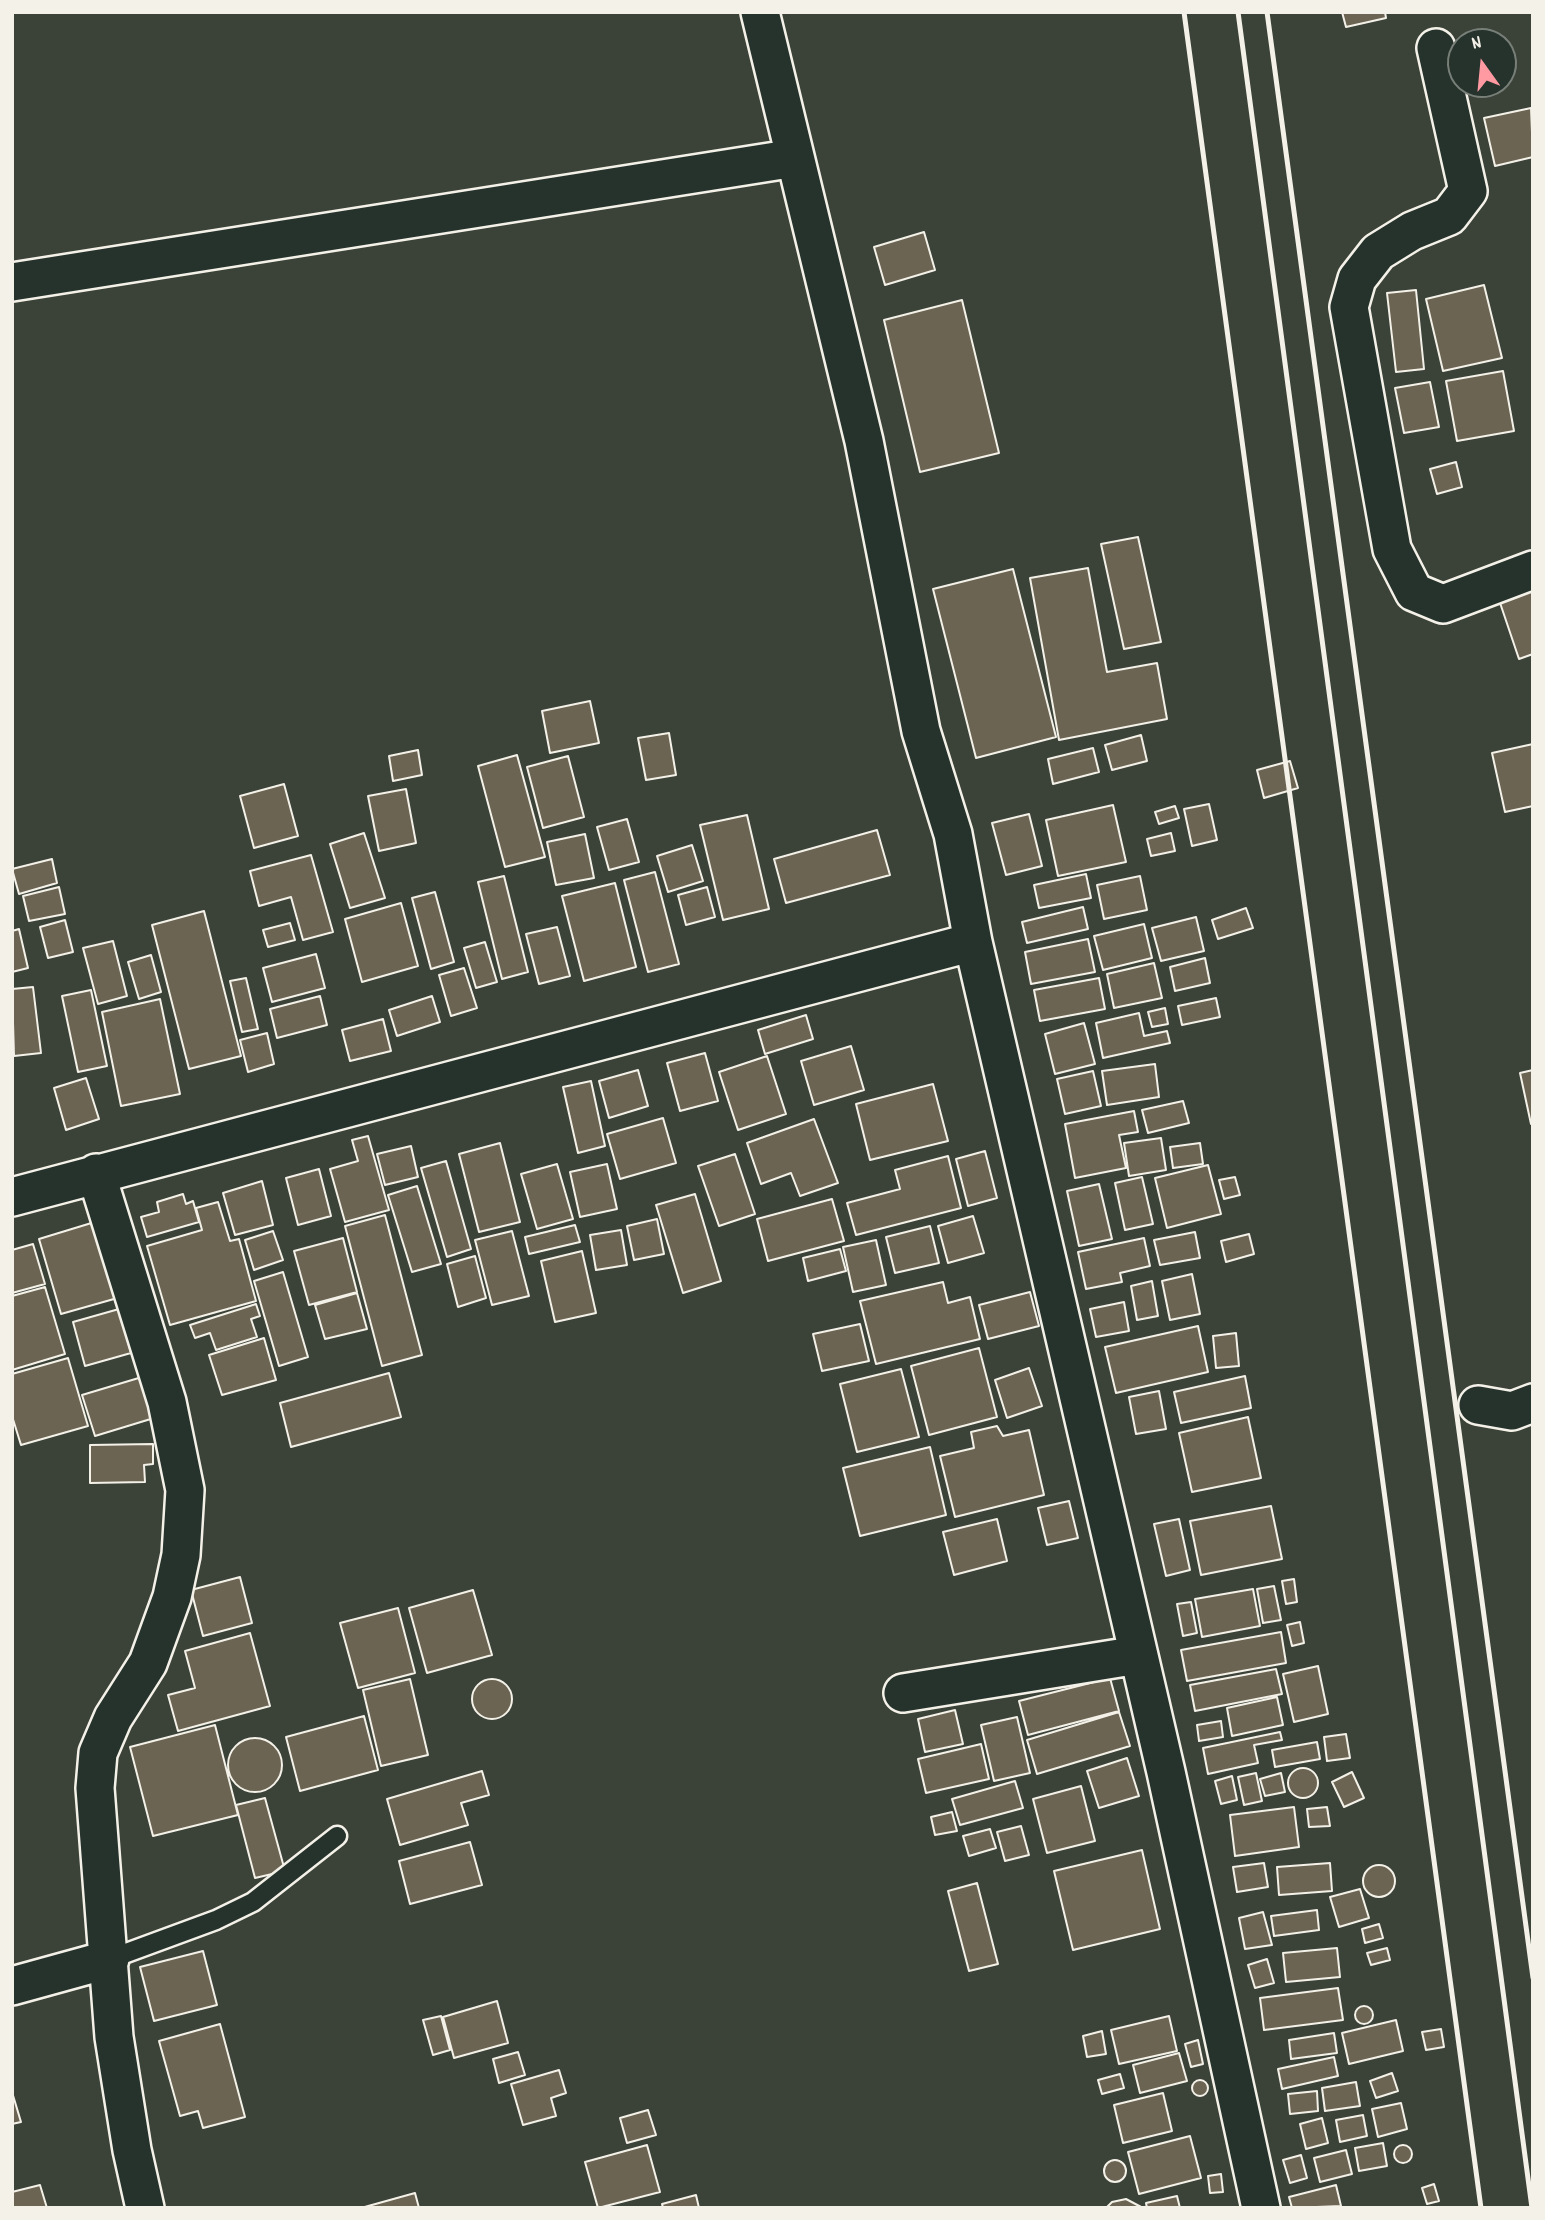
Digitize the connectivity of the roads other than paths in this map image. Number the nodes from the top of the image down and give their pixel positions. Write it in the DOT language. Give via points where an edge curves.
graph roads {
  1 [pos="760,12"];
  2 [pos="1436,48"];
  3 [pos="795,158"];
  4 [pos="12,282"];
  5 [pos="1533,570"];
  6 [pos="973,942"];
  7 [pos="96,1173"];
  8 [pos="12,1197"];
  9 [pos="1533,1403"];
  10 [pos="1478,1405"];
  11 [pos="1138,1655"];
  12 [pos="903,1693"];
  13 [pos="337,1836"];
  14 [pos="110,1959"];
  15 [pos="12,1986"];
  16 [pos="145,2208"];
  17 [pos="1261,2208"];
  1 -- 3 [label="street"];
  2 -- 5 [label="street" via="1468,191 1449,216 1378,252 1357,279 1349,307 1392,549 1414,592 1443,604"];
  3 -- 4 [label="street"];
  3 -- 6 [label="street" via="864,441 921,731 953,834"];
  6 -- 7 [label="street"];
  6 -- 11 [label="street"];
  7 -- 8 [label="street"];
  7 -- 14 [label="street" via="167,1402 184,1490 181,1555 172,1597 148,1663 113,1718 98,1753 95,1788"];
  9 -- 10 [label="street" via="1513,1411"];
  11 -- 12 [label="street"];
  11 -- 17 [label="street"];
  13 -- 14 [label="lane" via="253,1902"];
  14 -- 15 [label="street"];
  14 -- 16 [label="street" via="114,2037"];
}
